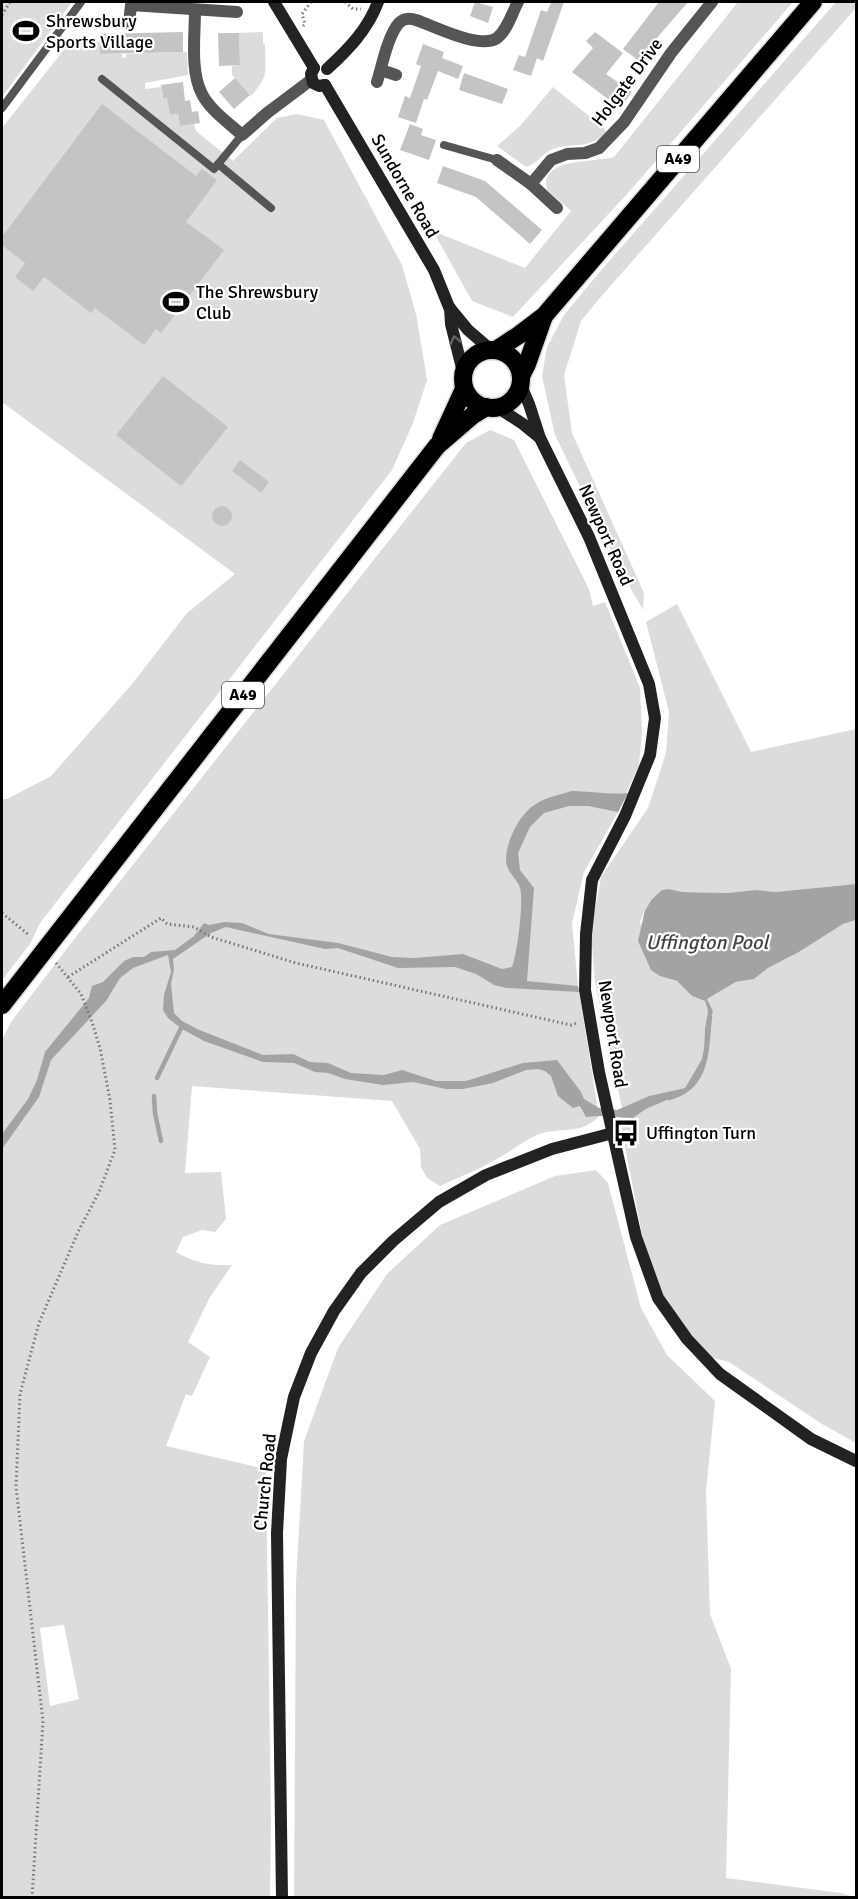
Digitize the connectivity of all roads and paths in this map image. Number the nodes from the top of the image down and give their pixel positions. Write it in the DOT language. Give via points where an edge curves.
graph roads {
  1 [pos="10,2"];
  2 [pos="81,2"];
  3 [pos="274,2"];
  4 [pos="311,2"];
  5 [pos="345,2"];
  6 [pos="378,2"];
  7 [pos="518,2"];
  8 [pos="712,2"];
  9 [pos="813,2"];
  10 [pos="363,9"];
  11 [pos="195,10"];
  12 [pos="237,12"];
  13 [pos="2,15"];
  14 [pos="129,24"];
  15 [pos="295,33"];
  16 [pos="318,72"];
  17 [pos="396,75"];
  18 [pos="102,79"];
  19 [pos="2,108"];
  20 [pos="242,135"];
  21 [pos="444,145"];
  22 [pos="498,160"];
  23 [pos="218,164"];
  24 [pos="531,184"];
  25 [pos="271,208"];
  26 [pos="557,208"];
  27 [pos="449,307"];
  28 [pos="544,316"];
  29 [pos="493,350"];
  30 [pos="464,380"];
  31 [pos="520,380"];
  32 [pos="492,407"];
  33 [pos="540,438"];
  34 [pos="438,446"];
  35 [pos="2,913"];
  36 [pos="29,935"];
  37 [pos="56,963"];
  38 [pos="68,977"];
  39 [pos="2,1005"];
  40 [pos="591,1022"];
  41 [pos="612,1129"];
  42 [pos="856,1461"];
  43 [pos="32,1898"];
  44 [pos="282,1898"];
  1 -- 13 [label="path"];
  2 -- 19 [label="lane"];
  3 -- 15 [label="main road"];
  4 -- 15 [label="path" via="302,14 305,24"];
  5 -- 10 [label="path" via="353,9"];
  6 -- 16 [label="main road" via="350,48"];
  7 -- 17 [label="street" via="503,32 486,42 408,18 400,22 379,76"];
  8 -- 24 [label="street, Holgate Drive" via="624,122 599,148 551,160"];
  9 -- 28 [label="highway, A49"];
  11 -- 12 [label="street"];
  11 -- 14 [label="street" via="131,5"];
  11 -- 20 [label="street" via="197,78 202,93"];
  15 -- 16 [label="main road"];
  16 -- 20 [label="street"];
  16 -- 27 [label="main road, Sundorne Road" via="331,78 325,86 434,270"];
  18 -- 23 [label="lane" via="214,169"];
  20 -- 23 [label="lane"];
  21 -- 22 [label="lane"];
  22 -- 24 [label="street"];
  23 -- 25 [label="lane"];
  24 -- 26 [label="street"];
  27 -- 29 [label="main road, Sundorne Road" via="468,330"];
  30 -- 27 [label="main road, Sundorne Road, one-way"];
  28 -- 29 [label="highway, A49"];
  28 -- 31 [label="highway, A49"];
  29 -- 30 [label="highway" via="482,351 470,359"];
  29 -- 31 [label="highway" via="510,356 519,368"];
  30 -- 32 [label="highway" via="473,401"];
  30 -- 34 [label="highway, A49"];
  31 -- 32 [label="highway" via="515,396 504,405"];
  31 -- 33 [label="main road, Newport Road"];
  32 -- 33 [label="main road, Newport Road" via="524,424"];
  32 -- 34 [label="highway, A49" via="473,415"];
  33 -- 40 [label="main road, Newport Road" via="589,537 649,684 655,718 650,755 625,816 592,879 585,990"];
  34 -- 39 [label="highway, A49"];
  35 -- 36 [label="path"];
  37 -- 38 [label="path"];
  38 -- 40 [label="path" via="161,918 167,924 195,927 211,937 296,963 571,1025"];
  38 -- 43 [label="path" via="84,1000 100,1048 115,1150 39,1323 20,1394 16,1487 43,1721"];
  40 -- 41 [label="main road, Newport Road"];
  41 -- 42 [label="main road, Newport Road" via="640,1248 658,1298 687,1339 720,1374 811,1439"];
  41 -- 44 [label="main road, Church Road" via="486,1175 439,1202 361,1273 311,1353 294,1397 281,1459 277,1533"];
}
